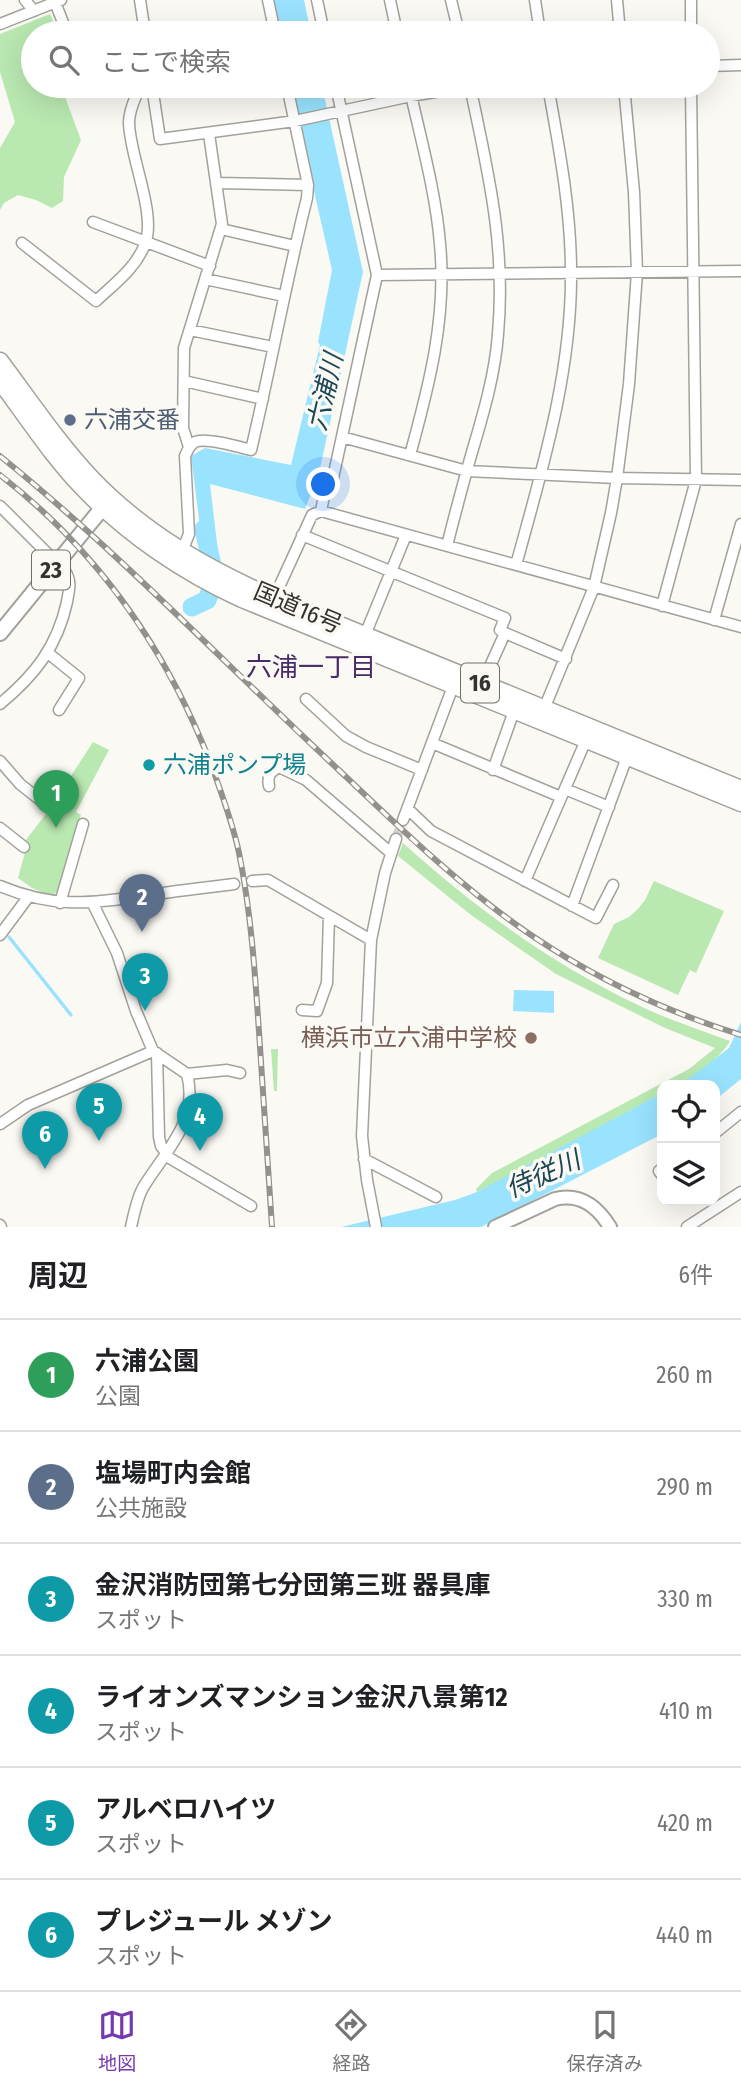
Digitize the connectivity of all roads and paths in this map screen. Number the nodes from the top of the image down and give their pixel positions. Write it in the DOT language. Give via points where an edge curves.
graph roads {
  1 [pos="24,0"];
  2 [pos="140,0"];
  3 [pos="268,0"];
  4 [pos="317,0"];
  5 [pos="390,0"];
  6 [pos="452,0"];
  7 [pos="535,0"];
  8 [pos="617,0"];
  9 [pos="691,0"];
  10 [pos="58,1"];
  11 [pos="34,11"];
  12 [pos="64,21"];
  13 [pos="143,21"];
  14 [pos="272,21"];
  15 [pos="321,21"];
  16 [pos="394,21"];
  17 [pos="456,21"];
  18 [pos="538,21"];
  19 [pos="619,21"];
  20 [pos="691,21"];
  21 [pos="0,24"];
  22 [pos="741,65"];
  23 [pos="720,66"];
  24 [pos="137,98"];
  25 [pos="154,98"];
  26 [pos="291,98"];
  27 [pos="336,98"];
  28 [pos="386,98"];
  29 [pos="412,98"];
  30 [pos="473,98"];
  31 [pos="550,98"];
  32 [pos="624,98"];
  33 [pos="691,98"];
  34 [pos="337,112"];
  35 [pos="297,120"];
  36 [pos="209,134"];
  37 [pos="216,183"];
  38 [pos="307,185"];
  39 [pos="93,222"];
  40 [pos="221,229"];
  41 [pos="22,243"];
  42 [pos="146,243"];
  43 [pos="295,246"];
  44 [pos="210,266"];
  45 [pos="694,271"];
  46 [pos="741,271"];
  47 [pos="637,272"];
  48 [pos="500,273"];
  49 [pos="571,273"];
  50 [pos="442,274"];
  51 [pos="377,275"];
  52 [pos="205,279"];
  53 [pos="284,296"];
  54 [pos="190,330"];
  55 [pos="273,347"];
  56 [pos="0,361"];
  57 [pos="0,381"];
  58 [pos="184,381"];
  59 [pos="263,399"];
  60 [pos="342,437"];
  61 [pos="189,447"];
  62 [pos="410,455"];
  63 [pos="467,471"];
  64 [pos="541,475"];
  65 [pos="617,478"];
  66 [pos="696,480"];
  67 [pos="741,480"];
  68 [pos="107,502"];
  69 [pos="0,506"];
  70 [pos="321,511"];
  71 [pos="741,524"];
  72 [pos="302,535"];
  73 [pos="406,536"];
  74 [pos="739,539"];
  75 [pos="447,546"];
  76 [pos="179,557"];
  77 [pos="57,563"];
  78 [pos="516,565"];
  79 [pos="392,571"];
  80 [pos="221,582"];
  81 [pos="594,587"];
  82 [pos="274,598"];
  83 [pos="662,606"];
  84 [pos="714,620"];
  85 [pos="741,627"];
  86 [pos="0,633"];
  87 [pos="505,634"];
  88 [pos="365,635"];
  89 [pos="48,653"];
  90 [pos="566,659"];
  91 [pos="455,680"];
  92 [pos="482,684"];
  93 [pos="306,699"];
  94 [pos="0,704"];
  95 [pos="544,709"];
  96 [pos="59,710"];
  97 [pos="514,711"];
  98 [pos="586,740"];
  99 [pos="432,744"];
  100 [pos="627,757"];
  101 [pos="0,761"];
  102 [pos="422,770"];
  103 [pos="493,770"];
  104 [pos="269,786"];
  105 [pos="741,789"];
  106 [pos="563,793"];
  107 [pos="741,803"];
  108 [pos="49,807"];
  109 [pos="609,807"];
  110 [pos="408,809"];
  111 [pos="403,820"];
  112 [pos="83,824"];
  113 [pos="0,828"];
  114 [pos="396,839"];
  115 [pos="24,847"];
  116 [pos="391,853"];
  117 [pos="252,881"];
  118 [pos="525,881"];
  119 [pos="234,884"];
  120 [pos="612,885"];
  121 [pos="0,886"];
  122 [pos="29,896"];
  123 [pos="60,903"];
  124 [pos="93,904"];
  125 [pos="572,906"];
  126 [pos="329,916"];
  127 [pos="0,934"];
  128 [pos="371,940"];
  129 [pos="302,1010"];
  130 [pos="155,1052"];
  131 [pos="240,1073"];
  132 [pos="187,1074"];
  133 [pos="741,1112"];
  134 [pos="0,1124"];
  135 [pos="720,1129"];
  136 [pos="167,1155"];
  137 [pos="364,1159"];
  138 [pos="741,1192"];
  139 [pos="436,1197"];
  140 [pos="251,1206"];
  141 [pos="708,1206"];
  142 [pos="711,1210"];
  143 [pos="376,1223"];
  144 [pos="131,1227"];
  145 [pos="495,1227"];
  146 [pos="610,1227"];
  147 [pos="687,1227"];
  1 -- 11 [label="street"];
  2 -- 13 [label="street"];
  3 -- 14 [label="street"];
  4 -- 15 [label="street"];
  5 -- 16 [label="street"];
  6 -- 17 [label="street"];
  7 -- 18 [label="street"];
  8 -- 19 [label="street"];
  9 -- 20 [label="street"];
  10 -- 11 [label="street"];
  10 -- 12 [label="street"];
  11 -- 21 [label="street"];
  22 -- 23 [label="street"];
  24 -- 42 [label="street" via="129,119 130,135 145,197"];
  25 -- 36 [label="street" via="160,139"];
  26 -- 35 [label="street"];
  27 -- 34 [label="street"];
  28 -- 34 [label="street"];
  29 -- 50 [label="street" via="436,212"];
  30 -- 48 [label="street" via="493,191"];
  31 -- 49 [label="street" via="568,217"];
  32 -- 47 [label="street"];
  33 -- 45 [label="street"];
  34 -- 35 [label="street"];
  34 -- 51 [label="street"];
  35 -- 36 [label="street"];
  35 -- 38 [label="street"];
  36 -- 37 [label="street"];
  37 -- 38 [label="street"];
  37 -- 40 [label="street"];
  38 -- 43 [label="street"];
  39 -- 42 [label="street"];
  40 -- 43 [label="street"];
  40 -- 44 [label="street"];
  41 -- 42 [label="street" via="96,301 130,270"];
  42 -- 44 [label="street"];
  43 -- 53 [label="street"];
  44 -- 52 [label="street"];
  45 -- 46 [label="street"];
  45 -- 47 [label="street"];
  45 -- 66 [label="street"];
  47 -- 49 [label="street"];
  47 -- 65 [label="street"];
  48 -- 49 [label="street"];
  48 -- 50 [label="street"];
  48 -- 63 [label="street" via="498,336 487,401"];
  49 -- 64 [label="street" via="559,395"];
  50 -- 51 [label="street"];
  50 -- 62 [label="street" via="438,339"];
  51 -- 60 [label="street"];
  52 -- 53 [label="street"];
  52 -- 54 [label="street"];
  53 -- 55 [label="street"];
  54 -- 55 [label="street"];
  54 -- 58 [label="street" via="184,348"];
  55 -- 59 [label="street"];
  56 -- 68 [label="highway, 国道16号 / 16"];
  57 -- 68 [label="highway, 国道16号 / 16" via="83,488"];
  58 -- 59 [label="street"];
  58 -- 61 [label="street" via="183,428"];
  59 -- 61 [label="street" via="251,450 205,441"];
  60 -- 62 [label="street"];
  60 -- 70 [label="street"];
  61 -- 76 [label="street" via="185,456 189,534"];
  62 -- 63 [label="street"];
  63 -- 64 [label="street"];
  63 -- 75 [label="street"];
  64 -- 65 [label="street"];
  64 -- 78 [label="street"];
  65 -- 66 [label="street"];
  65 -- 81 [label="street"];
  66 -- 67 [label="street"];
  66 -- 83 [label="street"];
  68 -- 76 [label="highway, 国道16号 / 16" via="152,546"];
  68 -- 77 [label="main road, 23"];
  69 -- 77 [label="street"];
  70 -- 72 [label="street" via="312,515"];
  70 -- 73 [label="street"];
  71 -- 74 [label="street"];
  72 -- 79 [label="street"];
  72 -- 82 [label="street"];
  73 -- 75 [label="street"];
  73 -- 79 [label="street"];
  74 -- 84 [label="street"];
  75 -- 78 [label="street"];
  76 -- 80 [label="highway, 国道16号 / 16"];
  77 -- 86 [label="main road, 23"];
  77 -- 89 [label="street" via="71,584 63,620"];
  78 -- 81 [label="street"];
  79 -- 87 [label="street" via="505,618 500,630"];
  79 -- 88 [label="street"];
  80 -- 82 [label="highway, 国道16号 / 16"];
  80 -- 91 [label="highway, 国道16号 / 16"];
  81 -- 83 [label="street"];
  81 -- 90 [label="street"];
  82 -- 88 [label="highway, 国道16号 / 16"];
  83 -- 84 [label="street"];
  84 -- 85 [label="street"];
  87 -- 90 [label="street"];
  87 -- 92 [label="street"];
  88 -- 91 [label="highway, 国道16号 / 16"];
  89 -- 94 [label="street"];
  89 -- 96 [label="street" via="79,678"];
  90 -- 95 [label="street"];
  91 -- 92 [label="highway, 国道16号 / 16"];
  91 -- 97 [label="highway, 国道16号 / 16"];
  91 -- 99 [label="street"];
  92 -- 95 [label="highway, 国道16号 / 16"];
  93 -- 102 [label="street" via="346,736"];
  95 -- 105 [label="highway, 国道16号 / 16"];
  97 -- 98 [label="highway, 国道16号 / 16"];
  97 -- 103 [label="street"];
  98 -- 100 [label="highway, 国道16号 / 16"];
  98 -- 106 [label="street"];
  99 -- 102 [label="street"];
  99 -- 103 [label="street"];
  100 -- 107 [label="highway, 国道16号 / 16"];
  100 -- 109 [label="street"];
  101 -- 108 [label="street"];
  102 -- 110 [label="street"];
  103 -- 106 [label="street"];
  104 -- 116 [label="street" via="271,771 279,767 306,780"];
  106 -- 109 [label="street"];
  106 -- 118 [label="street"];
  109 -- 125 [label="street"];
  110 -- 111 [label="street"];
  110 -- 118 [label="street" via="431,831"];
  112 -- 123 [label="street"];
  113 -- 115 [label="street"];
  114 -- 116 [label="street"];
  116 -- 128 [label="street"];
  117 -- 126 [label="street" via="268,880"];
  118 -- 125 [label="street"];
  119 -- 124 [label="street"];
  120 -- 125 [label="street" via="596,918"];
  121 -- 122 [label="street"];
  122 -- 123 [label="street"];
  122 -- 127 [label="street"];
  123 -- 124 [label="street"];
  124 -- 130 [label="street"];
  126 -- 128 [label="street"];
  126 -- 129 [label="street" via="327,983 317,1011"];
  128 -- 137 [label="street"];
  130 -- 132 [label="street"];
  130 -- 134 [label="street" via="28,1105"];
  130 -- 136 [label="street" via="159,1137"];
  131 -- 132 [label="street"];
  132 -- 136 [label="street" via="190,1107"];
  133 -- 135 [label="street"];
  136 -- 140 [label="street"];
  136 -- 144 [label="street" via="142,1188"];
  137 -- 139 [label="street"];
  137 -- 143 [label="street"];
  138 -- 142 [label="street"];
  141 -- 142 [label="street"];
  142 -- 147 [label="street"];
  145 -- 146 [label="street" via="563,1197 592,1205"];
}
